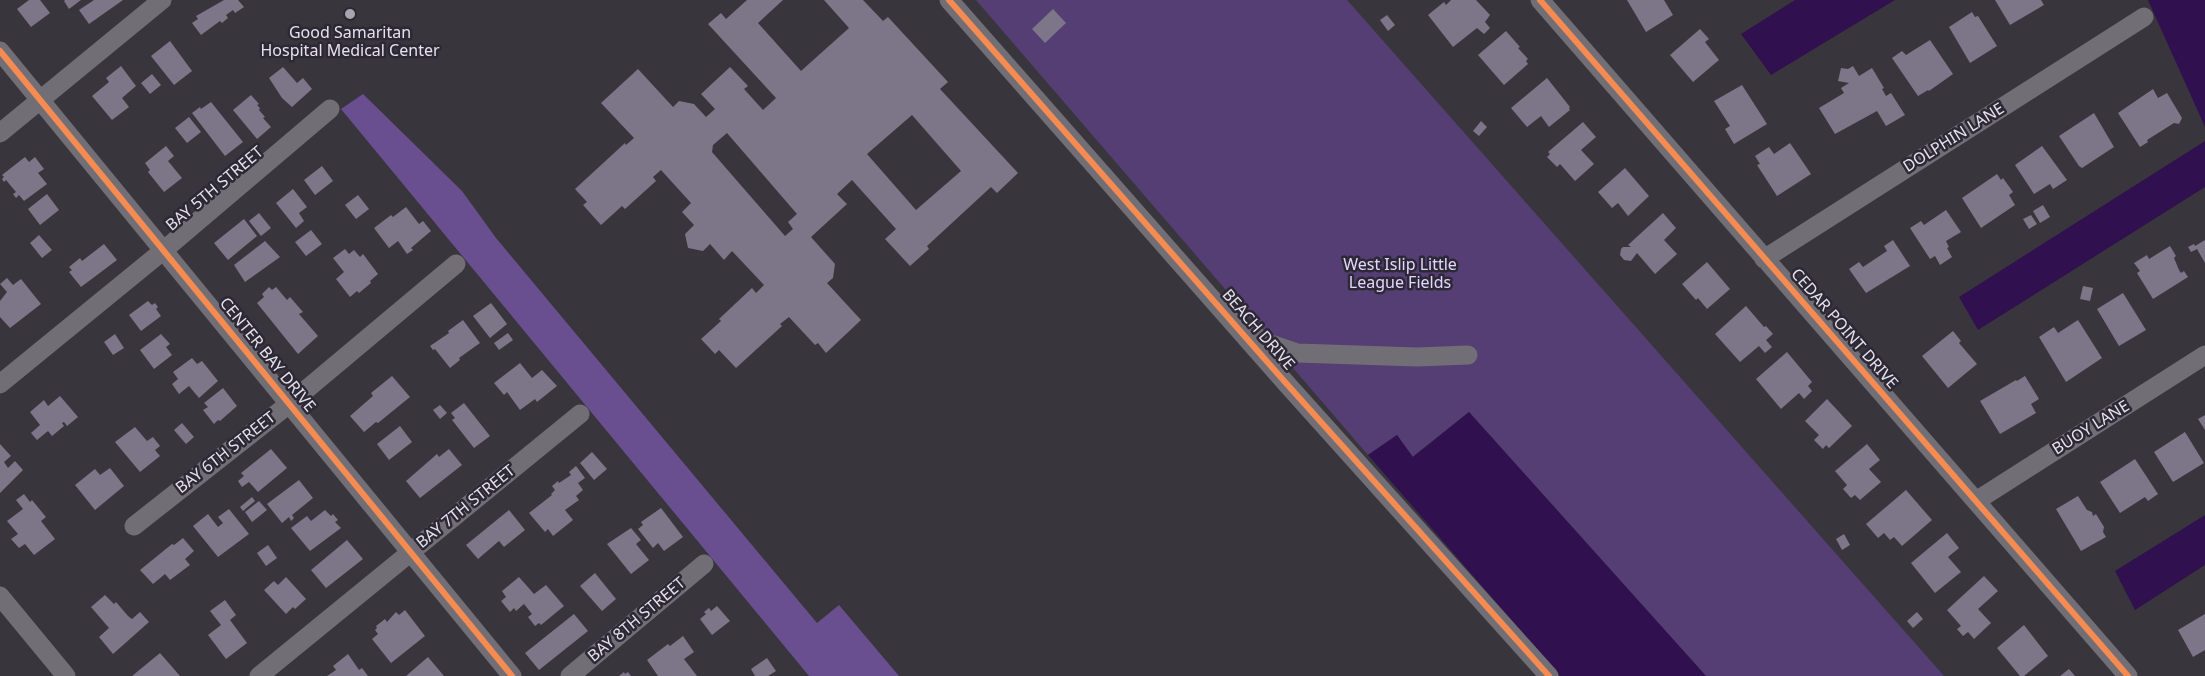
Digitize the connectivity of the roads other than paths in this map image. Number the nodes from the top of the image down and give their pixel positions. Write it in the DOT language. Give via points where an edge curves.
graph roads {
  1 [pos="162,0"];
  2 [pos="949,0"];
  3 [pos="1540,0"];
  4 [pos="2144,17"];
  5 [pos="0,51"];
  6 [pos="40,100"];
  7 [pos="330,109"];
  8 [pos="0,133"];
  9 [pos="164,250"];
  10 [pos="1764,259"];
  11 [pos="456,264"];
  12 [pos="1210,295"];
  13 [pos="1468,354"];
  14 [pos="2205,356"];
  15 [pos="0,384"];
  16 [pos="289,404"];
  17 [pos="580,414"];
  18 [pos="1976,500"];
  19 [pos="134,526"];
  20 [pos="411,552"];
  21 [pos="704,564"];
  22 [pos="0,596"];
  23 [pos="66,676"];
  24 [pos="259,676"];
  25 [pos="512,676"];
  26 [pos="570,676"];
  27 [pos="1549,676"];
  28 [pos="2128,676"];
  1 -- 6 [label="street"];
  2 -- 12 [label="street, BEACH DRIVE"];
  3 -- 10 [label="street, CEDAR POINT DRIVE"];
  4 -- 10 [label="street, DOLPHIN LANE"];
  5 -- 6 [label="street, CENTER BAY DRIVE"];
  6 -- 8 [label="street"];
  6 -- 9 [label="street, CENTER BAY DRIVE"];
  7 -- 9 [label="street, BAY 5TH STREET"];
  9 -- 15 [label="street, BAY 5TH STREET"];
  9 -- 16 [label="street, CENTER BAY DRIVE"];
  10 -- 18 [label="street, CEDAR POINT DRIVE"];
  11 -- 16 [label="street, BAY 6TH STREET"];
  12 -- 13 [label="street" via="1262,342 1297,353 1417,358"];
  12 -- 27 [label="street, BEACH DRIVE"];
  14 -- 18 [label="street, BUOY LANE"];
  16 -- 19 [label="street, BAY 6TH STREET"];
  16 -- 20 [label="street, CENTER BAY DRIVE"];
  17 -- 20 [label="street, BAY 7TH STREET"];
  18 -- 28 [label="street, CEDAR POINT DRIVE"];
  20 -- 24 [label="street, BAY 7TH STREET"];
  20 -- 25 [label="street, CENTER BAY DRIVE"];
  21 -- 26 [label="street, BAY 8TH STREET"];
  22 -- 23 [label="street"];
}
